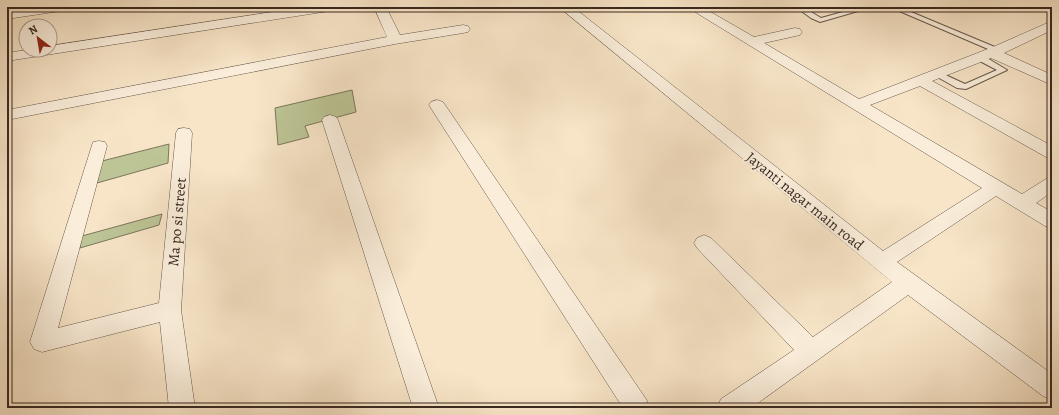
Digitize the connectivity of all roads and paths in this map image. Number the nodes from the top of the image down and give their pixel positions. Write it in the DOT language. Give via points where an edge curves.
graph roads {
  1 [pos="60,7"];
  2 [pos="328,7"];
  3 [pos="380,7"];
  4 [pos="564,7"];
  5 [pos="693,7"];
  6 [pos="798,7"];
  7 [pos="869,7"];
  8 [pos="894,7"];
  9 [pos="7,15"];
  10 [pos="1052,25"];
  11 [pos="463,30"];
  12 [pos="795,32"];
  13 [pos="395,40"];
  14 [pos="752,42"];
  15 [pos="989,53"];
  16 [pos="7,57"];
  17 [pos="936,74"];
  18 [pos="920,80"];
  19 [pos="1052,81"];
  20 [pos="437,105"];
  21 [pos="857,105"];
  22 [pos="7,115"];
  23 [pos="330,120"];
  24 [pos="184,133"];
  25 [pos="98,146"];
  26 [pos="1052,153"];
  27 [pos="1052,183"];
  28 [pos="996,187"];
  29 [pos="1023,203"];
  30 [pos="1052,221"];
  31 [pos="704,243"];
  32 [pos="882,262"];
  33 [pos="908,283"];
  34 [pos="170,310"];
  35 [pos="811,351"];
  36 [pos="1052,388"];
  37 [pos="182,408"];
  38 [pos="426,408"];
  39 [pos="637,408"];
  40 [pos="730,408"];
  1 -- 9 [label="street"];
  2 -- 16 [label="street"];
  3 -- 13 [label="street"];
  4 -- 32 [label="street, Jayanti nagar main road"];
  5 -- 14 [label="street"];
  6 -- 7 [label="lane" via="820,20"];
  8 -- 15 [label="lane"];
  10 -- 15 [label="street"];
  11 -- 13 [label="street"];
  12 -- 14 [label="street"];
  13 -- 22 [label="street"];
  14 -- 21 [label="street"];
  15 -- 17 [label="street"];
  15 -- 17 [label="lane" via="1003,70 966,87"];
  15 -- 19 [label="street"];
  17 -- 18 [label="street"];
  18 -- 21 [label="street"];
  18 -- 26 [label="street"];
  20 -- 39 [label="street"];
  21 -- 28 [label="street"];
  23 -- 38 [label="street"];
  24 -- 34 [label="street, Ma po si street"];
  25 -- 34 [label="street" via="42,342"];
  27 -- 29 [label="street"];
  28 -- 29 [label="street"];
  28 -- 32 [label="street"];
  29 -- 30 [label="street"];
  31 -- 35 [label="street"];
  32 -- 33 [label="street, Jayanti nagar main road"];
  33 -- 35 [label="street"];
  33 -- 36 [label="street, Jayanti nagar main road"];
  34 -- 37 [label="street, Ma po si street"];
  35 -- 40 [label="street"];
}
